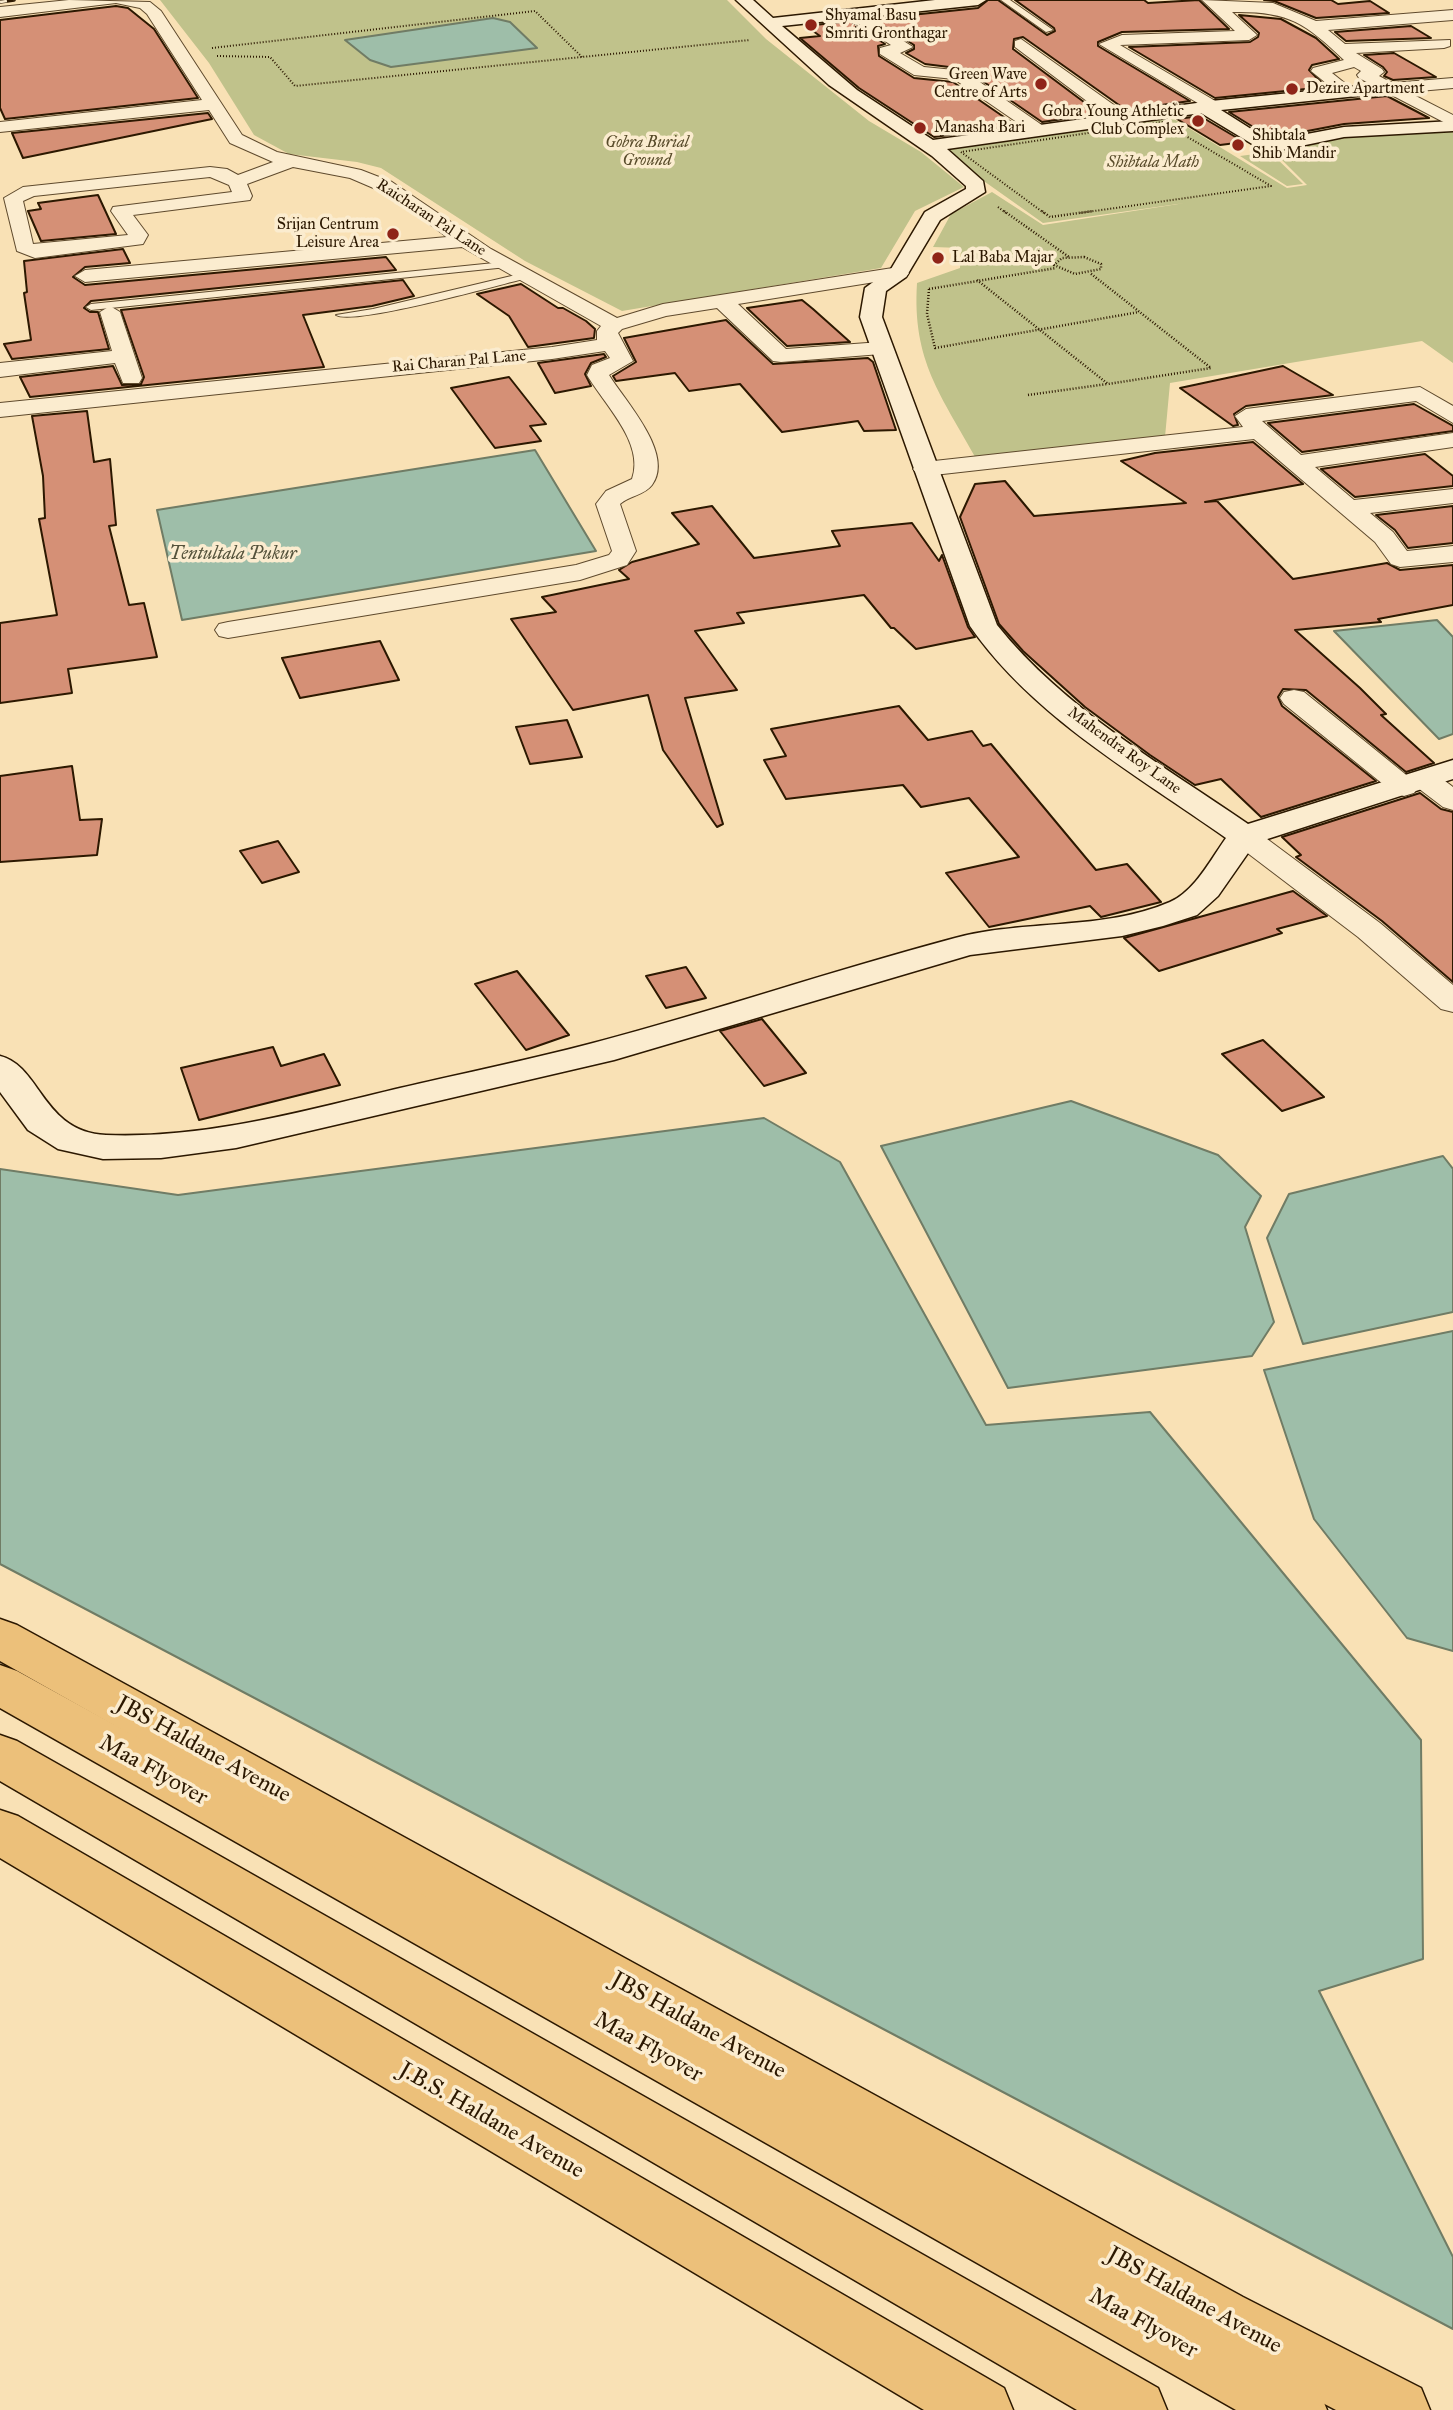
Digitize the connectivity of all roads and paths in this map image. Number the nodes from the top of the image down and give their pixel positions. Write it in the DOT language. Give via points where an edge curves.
graph roads {
  1 [pos="111,0"];
  2 [pos="122,0"];
  3 [pos="744,0"];
  4 [pos="978,0"];
  5 [pos="1005,0"];
  6 [pos="1212,4"];
  7 [pos="0,12"];
  8 [pos="853,14"];
  9 [pos="1453,15"];
  10 [pos="770,23"];
  11 [pos="1315,26"];
  12 [pos="1049,30"];
  13 [pos="785,37"];
  14 [pos="1021,44"];
  15 [pos="1342,49"];
  16 [pos="1448,49"];
  17 [pos="190,50"];
  18 [pos="582,57"];
  19 [pos="1168,62"];
  20 [pos="1356,62"];
  21 [pos="1141,65"];
  22 [pos="1453,83"];
  23 [pos="1390,88"];
  24 [pos="1348,92"];
  25 [pos="215,104"];
  26 [pos="1207,106"];
  27 [pos="1122,118"];
  28 [pos="1162,122"];
  29 [pos="1453,124"];
  30 [pos="0,127"];
  31 [pos="1040,130"];
  32 [pos="929,146"];
  33 [pos="287,163"];
  34 [pos="237,182"];
  35 [pos="975,192"];
  36 [pos="465,241"];
  37 [pos="1069,257"];
  38 [pos="504,265"];
  39 [pos="1056,268"];
  40 [pos="899,272"];
  41 [pos="1090,273"];
  42 [pos="85,276"];
  43 [pos="524,276"];
  44 [pos="977,280"];
  45 [pos="722,301"];
  46 [pos="100,309"];
  47 [pos="1139,312"];
  48 [pos="341,315"];
  49 [pos="1039,329"];
  50 [pos="612,332"];
  51 [pos="881,348"];
  52 [pos="122,356"];
  53 [pos="0,370"];
  54 [pos="1108,384"];
  55 [pos="139,395"];
  56 [pos="1028,395"];
  57 [pos="0,410"];
  58 [pos="1453,416"];
  59 [pos="1259,432"];
  60 [pos="1453,440"];
  61 [pos="1295,463"];
  62 [pos="925,469"];
  63 [pos="1453,496"];
  64 [pos="1346,508"];
  65 [pos="1453,554"];
  66 [pos="228,631"];
  67 [pos="1294,698"];
  68 [pos="1453,769"];
  69 [pos="1414,783"];
  70 [pos="1453,801"];
  71 [pos="1244,836"];
  72 [pos="1453,1002"];
  73 [pos="0,1067"];
  74 [pos="0,1638"];
  75 [pos="0,1685"];
  76 [pos="0,1756"];
  77 [pos="0,1832"];
  78 [pos="982,2410"];
  79 [pos="1136,2410"];
  80 [pos="1296,2410"];
  81 [pos="1399,2410"];
  1 -- 7 [label="street"];
  2 -- 17 [label="street, Raicharan Pal Lane" via="145,5"];
  3 -- 10 [label="street"];
  4 -- 8 [label="street"];
  5 -- 12 [label="lane"];
  6 -- 11 [label="street" via="1272,8"];
  6 -- 21 [label="street" via="1249,35 1108,42"];
  8 -- 10 [label="street"];
  8 -- 31 [label="street" via="905,47 886,51 920,72 958,74"];
  9 -- 11 [label="street"];
  10 -- 13 [label="street"];
  11 -- 15 [label="street"];
  13 -- 18 [label="path"];
  13 -- 32 [label="street" via="866,104"];
  14 -- 27 [label="street"];
  15 -- 16 [label="street"];
  15 -- 20 [label="street"];
  16 -- 20 [label="street"];
  17 -- 18 [label="path" via="219,57 270,57 295,86"];
  17 -- 18 [label="path" via="535,11"];
  17 -- 25 [label="street, Raicharan Pal Lane"];
  19 -- 21 [label="street"];
  20 -- 23 [label="street" via="1376,72 1365,75"];
  20 -- 24 [label="street" via="1319,71"];
  21 -- 26 [label="street"];
  22 -- 23 [label="street"];
  23 -- 24 [label="street"];
  23 -- 29 [label="street"];
  24 -- 26 [label="street"];
  25 -- 30 [label="street"];
  25 -- 33 [label="street, Raicharan Pal Lane" via="236,139"];
  26 -- 27 [label="street"];
  26 -- 29 [label="street" via="1267,147 1345,132"];
  27 -- 31 [label="street"];
  28 -- 28 [label="path" via="1133,126 961,152 1050,217 1270,186"];
  31 -- 32 [label="street"];
  32 -- 35 [label="street" via="965,172 976,185"];
  33 -- 34 [label="street"];
  33 -- 36 [label="street, Raicharan Pal Lane" via="374,180"];
  34 -- 34 [label="street" via="210,172 30,191 13,198 24,247 35,252 136,240 138,235 120,211 236,198 244,193"];
  35 -- 37 [label="path"];
  35 -- 40 [label="street, Mahendra Roy Lane" via="932,216"];
  36 -- 38 [label="street, Raicharan Pal Lane"];
  36 -- 42 [label="street"];
  37 -- 39 [label="path" via="1054,262"];
  37 -- 41 [label="path" via="1101,264 1101,269"];
  38 -- 43 [label="street, Raicharan Pal Lane"];
  38 -- 46 [label="lane"];
  39 -- 41 [label="path"];
  39 -- 44 [label="path"];
  40 -- 45 [label="street, Rai Charan Pal Lane"];
  40 -- 51 [label="street, Mahendra Roy Lane" via="876,288 871,317"];
  41 -- 47 [label="path"];
  43 -- 48 [label="lane" via="373,312"];
  43 -- 50 [label="street, Raicharan Pal Lane"];
  44 -- 49 [label="path"];
  44 -- 49 [label="path" via="929,289 927,314 934,348"];
  45 -- 50 [label="street, Rai Charan Pal Lane" via="663,310"];
  45 -- 51 [label="street" via="781,356"];
  46 -- 52 [label="street"];
  47 -- 49 [label="path"];
  47 -- 54 [label="path" via="1211,368"];
  49 -- 54 [label="path"];
  50 -- 55 [label="street, Rai Charan Pal Lane" via="604,345 552,353"];
  50 -- 66 [label="street" via="622,361 598,374 633,428 647,471 642,483 614,496 608,504 624,551 618,560 580,572"];
  51 -- 62 [label="street, Mahendra Roy Lane"];
  52 -- 53 [label="street"];
  52 -- 55 [label="street"];
  54 -- 56 [label="path"];
  55 -- 57 [label="street, Rai Charan Pal Lane"];
  58 -- 59 [label="street" via="1420,394 1246,416"];
  59 -- 61 [label="street"];
  59 -- 62 [label="street"];
  60 -- 61 [label="street"];
  61 -- 64 [label="street"];
  62 -- 71 [label="street, Mahendra Roy Lane" via="984,626 1013,663 1082,723"];
  63 -- 64 [label="street"];
  64 -- 65 [label="street" via="1384,537 1400,559"];
  67 -- 69 [label="street"];
  68 -- 69 [label="street"];
  69 -- 70 [label="street"];
  69 -- 71 [label="street"];
  71 -- 72 [label="street, Mahendra Roy Lane" via="1369,930"];
  71 -- 73 [label="street" via="1206,889 1185,908 1151,919 967,945 601,1052 236,1136 161,1146 103,1147 71,1140 41,1122"];
  74 -- 81 [label="main road, JBS Haldane Avenue" via="1222,2318"];
  75 -- 80 [label="main road, Maa Flyover"];
  76 -- 79 [label="main road"];
  77 -- 78 [label="main road, J.B.S. Haldane Avenue"];
}
